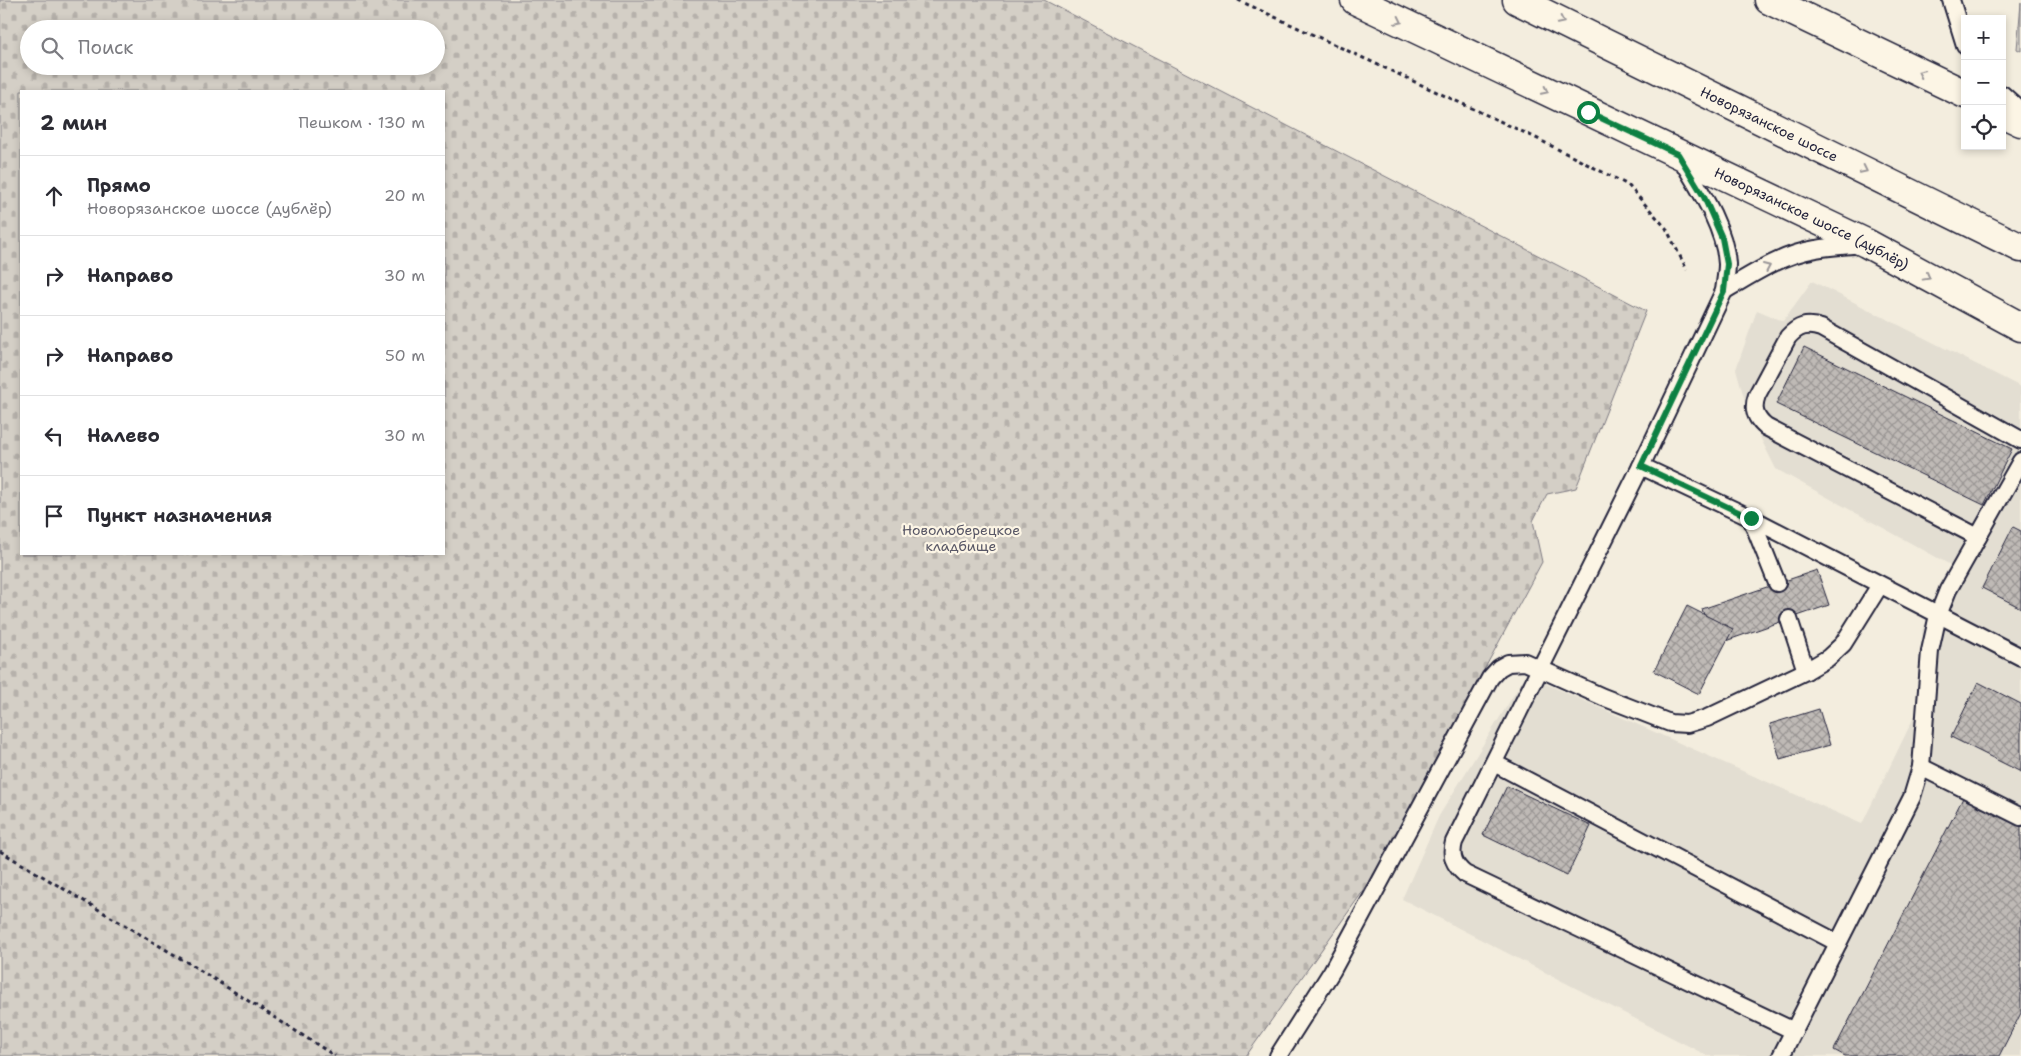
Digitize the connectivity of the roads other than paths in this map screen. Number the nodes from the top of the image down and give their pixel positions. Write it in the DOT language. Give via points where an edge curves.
graph roads {
  1 [pos="1355,0"];
  2 [pos="1517,0"];
  3 [pos="1770,0"];
  4 [pos="1951,0"];
  5 [pos="1961,32"];
  6 [pos="1961,92"];
  7 [pos="2006,98"];
  8 [pos="2021,111"];
  9 [pos="2006,114"];
  10 [pos="2021,122"];
  11 [pos="1678,154"];
  12 [pos="1866,244"];
  13 [pos="2021,248"];
  14 [pos="1724,291"];
  15 [pos="2021,327"];
  16 [pos="2021,440"];
  17 [pos="2021,461"];
  18 [pos="1641,466"];
  19 [pos="1751,518"];
  20 [pos="1978,537"];
  21 [pos="1777,583"];
  22 [pos="1880,585"];
  23 [pos="1938,615"];
  24 [pos="1789,619"];
  25 [pos="2021,657"];
  26 [pos="1542,669"];
  27 [pos="1806,671"];
  28 [pos="1494,763"];
  29 [pos="1921,767"];
  30 [pos="2021,816"];
  31 [pos="1838,943"];
  32 [pos="1794,1031"];
  33 [pos="1278,1056"];
  34 [pos="1782,1056"];
  1 -- 11 [label="main road, Новорязанское шоссе (дублёр), one-way"];
  2 -- 13 [label="main road, Новорязанское шоссе, one-way"];
  6 -- 3 [label="main road, one-way"];
  4 -- 5 [label="lane"];
  7 -- 8 [label="lane"];
  9 -- 10 [label="main road"];
  11 -- 12 [label="main road, Новорязанское шоссе (дублёр)"];
  11 -- 14 [label="lane" via="1704,197 1722,238 1727,264"];
  14 -- 12 [label="lane, one-way" via="1788,257 1814,249"];
  12 -- 15 [label="main road, Новорязанское шоссе (дублёр), one-way"];
  14 -- 18 [label="lane"];
  16 -- 20 [label="lane" via="1812,325 1794,330 1788,337 1757,395 1755,413 1766,427"];
  17 -- 20 [label="lane"];
  18 -- 19 [label="lane"];
  18 -- 26 [label="lane"];
  19 -- 21 [label="lane"];
  19 -- 22 [label="lane"];
  20 -- 23 [label="lane" via="1948,590"];
  22 -- 23 [label="lane"];
  22 -- 27 [label="lane" via="1843,644"];
  23 -- 25 [label="lane"];
  23 -- 29 [label="lane" via="1930,651"];
  24 -- 27 [label="lane"];
  26 -- 27 [label="lane" via="1670,723 1687,724 1707,718"];
  26 -- 28 [label="lane"];
  26 -- 33 [label="lane" via="1525,662 1514,662 1499,668 1490,678 1332,971"];
  28 -- 31 [label="lane"];
  28 -- 32 [label="lane" via="1454,842 1453,860 1458,868"];
  29 -- 30 [label="lane"];
  29 -- 31 [label="lane" via="1912,798"];
  31 -- 32 [label="lane"];
  32 -- 34 [label="lane"];
}
